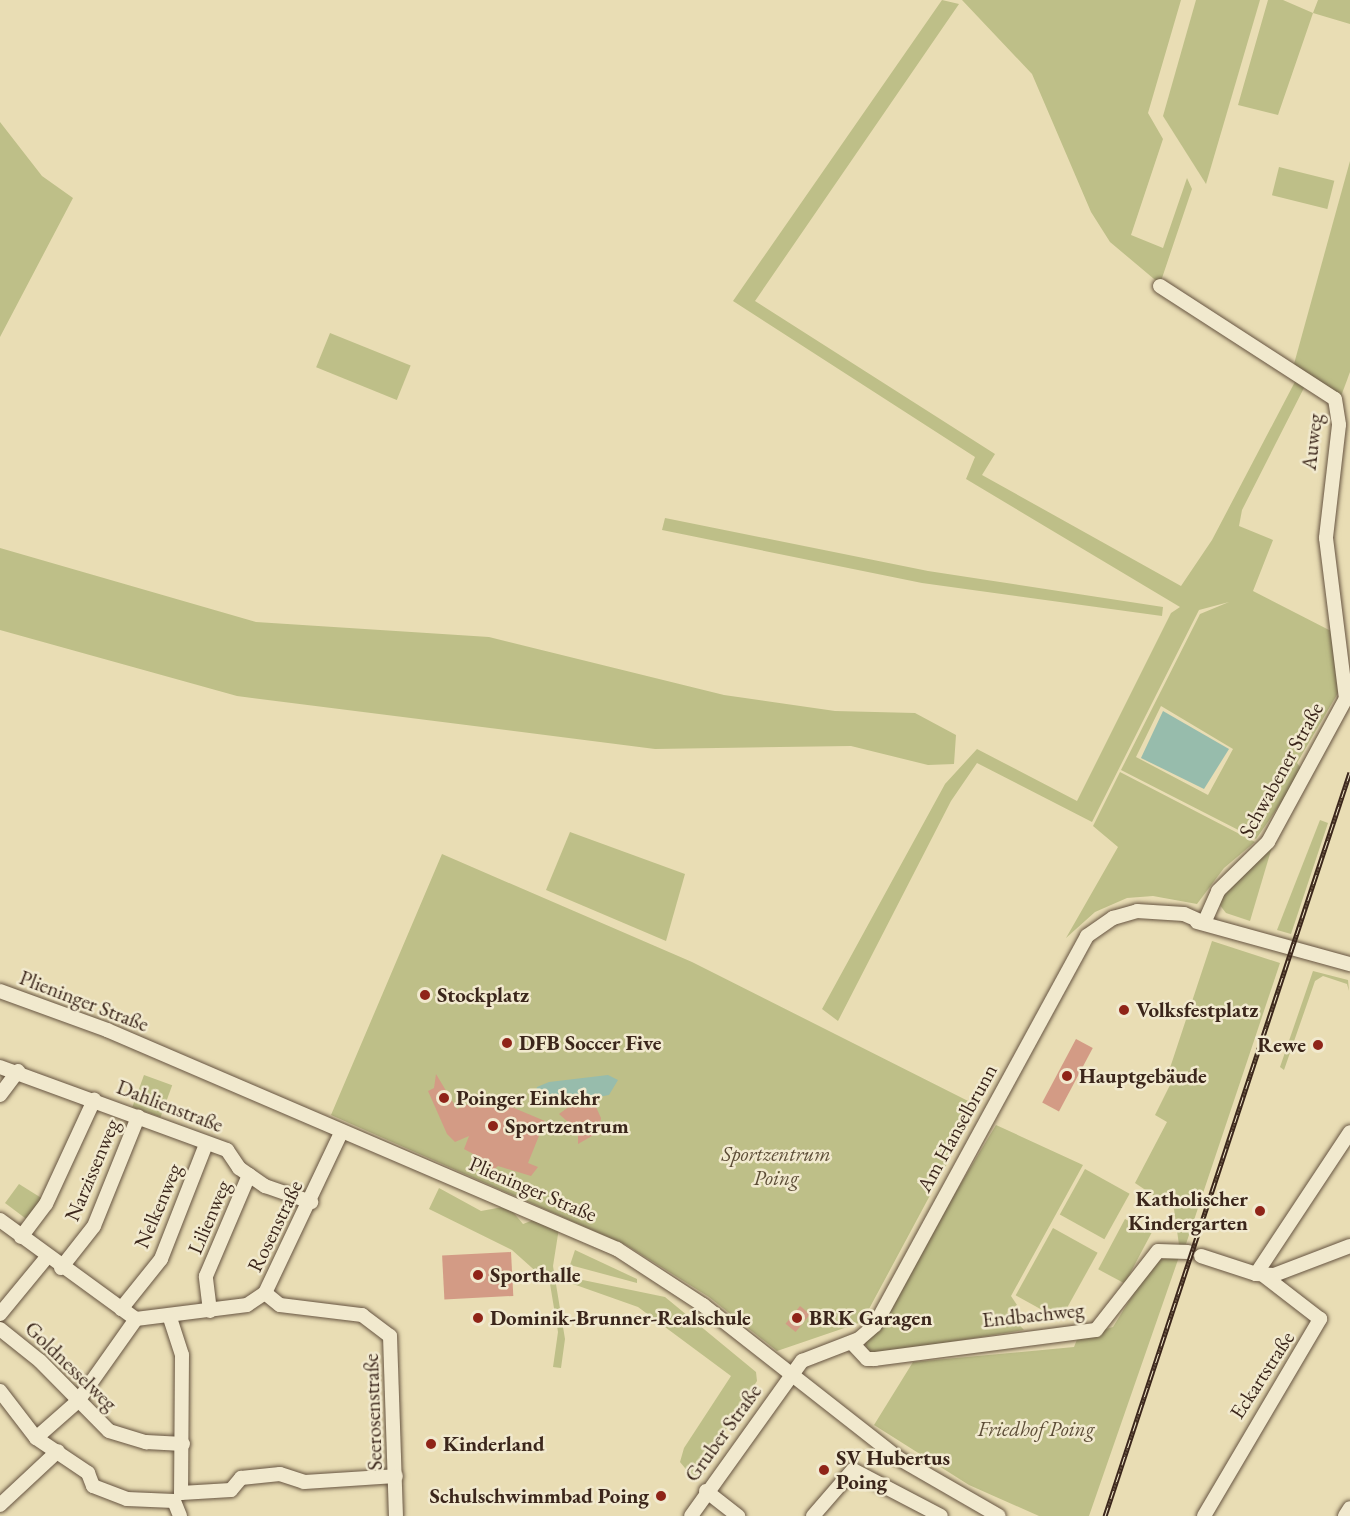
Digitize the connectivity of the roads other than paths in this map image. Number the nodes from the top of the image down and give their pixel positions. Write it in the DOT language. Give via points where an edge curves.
graph roads {
  1 [pos="1160,286"];
  2 [pos="1348,694"];
  3 [pos="1204,923"];
  4 [pos="1350,964"];
  5 [pos="0,991"];
  6 [pos="0,1067"];
  7 [pos="18,1071"];
  8 [pos="0,1095"];
  9 [pos="94,1100"];
  10 [pos="138,1117"];
  11 [pos="342,1131"];
  12 [pos="1350,1132"];
  13 [pos="206,1144"];
  14 [pos="249,1175"];
  15 [pos="311,1202"];
  16 [pos="0,1220"];
  17 [pos="21,1237"];
  18 [pos="1350,1246"];
  19 [pos="47,1257"];
  20 [pos="62,1268"];
  21 [pos="1260,1275"];
  22 [pos="265,1293"];
  23 [pos="121,1309"];
  24 [pos="210,1311"];
  25 [pos="0,1314"];
  26 [pos="170,1318"];
  27 [pos="136,1319"];
  28 [pos="0,1329"];
  29 [pos="852,1343"];
  30 [pos="791,1376"];
  31 [pos="0,1391"];
  32 [pos="78,1401"];
  33 [pos="36,1438"];
  34 [pos="183,1444"];
  35 [pos="58,1451"];
  36 [pos="396,1476"];
  37 [pos="706,1491"];
  38 [pos="179,1504"];
  39 [pos="0,1505"];
  40 [pos="1350,1508"];
  41 [pos="918,1510"];
  42 [pos="396,1516"];
  43 [pos="691,1516"];
  44 [pos="738,1516"];
  45 [pos="813,1516"];
  46 [pos="941,1516"];
  47 [pos="999,1516"];
  48 [pos="1204,1516"];
  49 [pos="1345,1516"];
  1 -- 2 [label="street, Auweg" via="1335,399 1339,425 1326,538"];
  2 -- 3 [label="street, Schwabener Straße" via="1268,842 1218,891"];
  3 -- 4 [label="street, Am Hanselbrunn"];
  3 -- 29 [label="street, Am Hanselbrunn" via="1184,914 1113,918 1079,946 894,1294 875,1325"];
  5 -- 11 [label="street, Plieninger Straße"];
  6 -- 7 [label="street, Dahlienstraße"];
  7 -- 8 [label="street"];
  7 -- 9 [label="street, Dahlienstraße"];
  9 -- 10 [label="street, Dahlienstraße"];
  9 -- 17 [label="street" via="46,1204"];
  10 -- 13 [label="street, Dahlienstraße"];
  10 -- 20 [label="street, Narzissenweg" via="94,1226"];
  11 -- 15 [label="street, Rosenstraße"];
  11 -- 30 [label="street, Plieninger Straße" via="617,1249 666,1278"];
  12 -- 21 [label="street"];
  13 -- 14 [label="street, Dahlienstraße" via="227,1150"];
  13 -- 23 [label="street, Nelkenweg" via="161,1259"];
  14 -- 15 [label="street, Dahlienstraße" via="300,1202"];
  14 -- 24 [label="street, Lilienweg" via="206,1276"];
  15 -- 22 [label="street, Rosenstraße"];
  16 -- 17 [label="street"];
  17 -- 19 [label="street"];
  18 -- 21 [label="street"];
  19 -- 20 [label="street"];
  19 -- 25 [label="street"];
  20 -- 23 [label="street"];
  21 -- 29 [label="street, Endbachweg" via="1195,1254 1158,1251 1096,1330 875,1359 867,1359"];
  21 -- 48 [label="street, Eckartstraße" via="1320,1318"];
  22 -- 24 [label="street, Rosenstraße" via="247,1305"];
  22 -- 36 [label="street, Seerosenstraße" via="280,1305 362,1315 382,1325 391,1343"];
  23 -- 27 [label="street"];
  24 -- 26 [label="street, Rosenstraße"];
  26 -- 27 [label="street, Rosenstraße"];
  26 -- 34 [label="street" via="182,1354"];
  27 -- 32 [label="street"];
  28 -- 32 [label="street, Goldnesselweg"];
  29 -- 30 [label="street, Am Hanselbrunn" via="814,1353"];
  30 -- 37 [label="street, Gruber Straße"];
  30 -- 47 [label="street, Plieninger Straße" via="897,1458"];
  31 -- 33 [label="street"];
  32 -- 33 [label="street"];
  32 -- 34 [label="street, Goldnesselweg" via="121,1438"];
  33 -- 35 [label="street"];
  34 -- 38 [label="street"];
  35 -- 38 [label="street" via="88,1473 93,1486 127,1499"];
  35 -- 39 [label="street"];
  36 -- 38 [label="street" via="304,1482 280,1474 242,1478 231,1490"];
  36 -- 42 [label="street, Seerosenstraße"];
  37 -- 43 [label="street, Gruber Straße"];
  37 -- 44 [label="street"];
  40 -- 49 [label="street"];
  41 -- 45 [label="street" via="853,1470"];
  41 -- 46 [label="street"];
}
